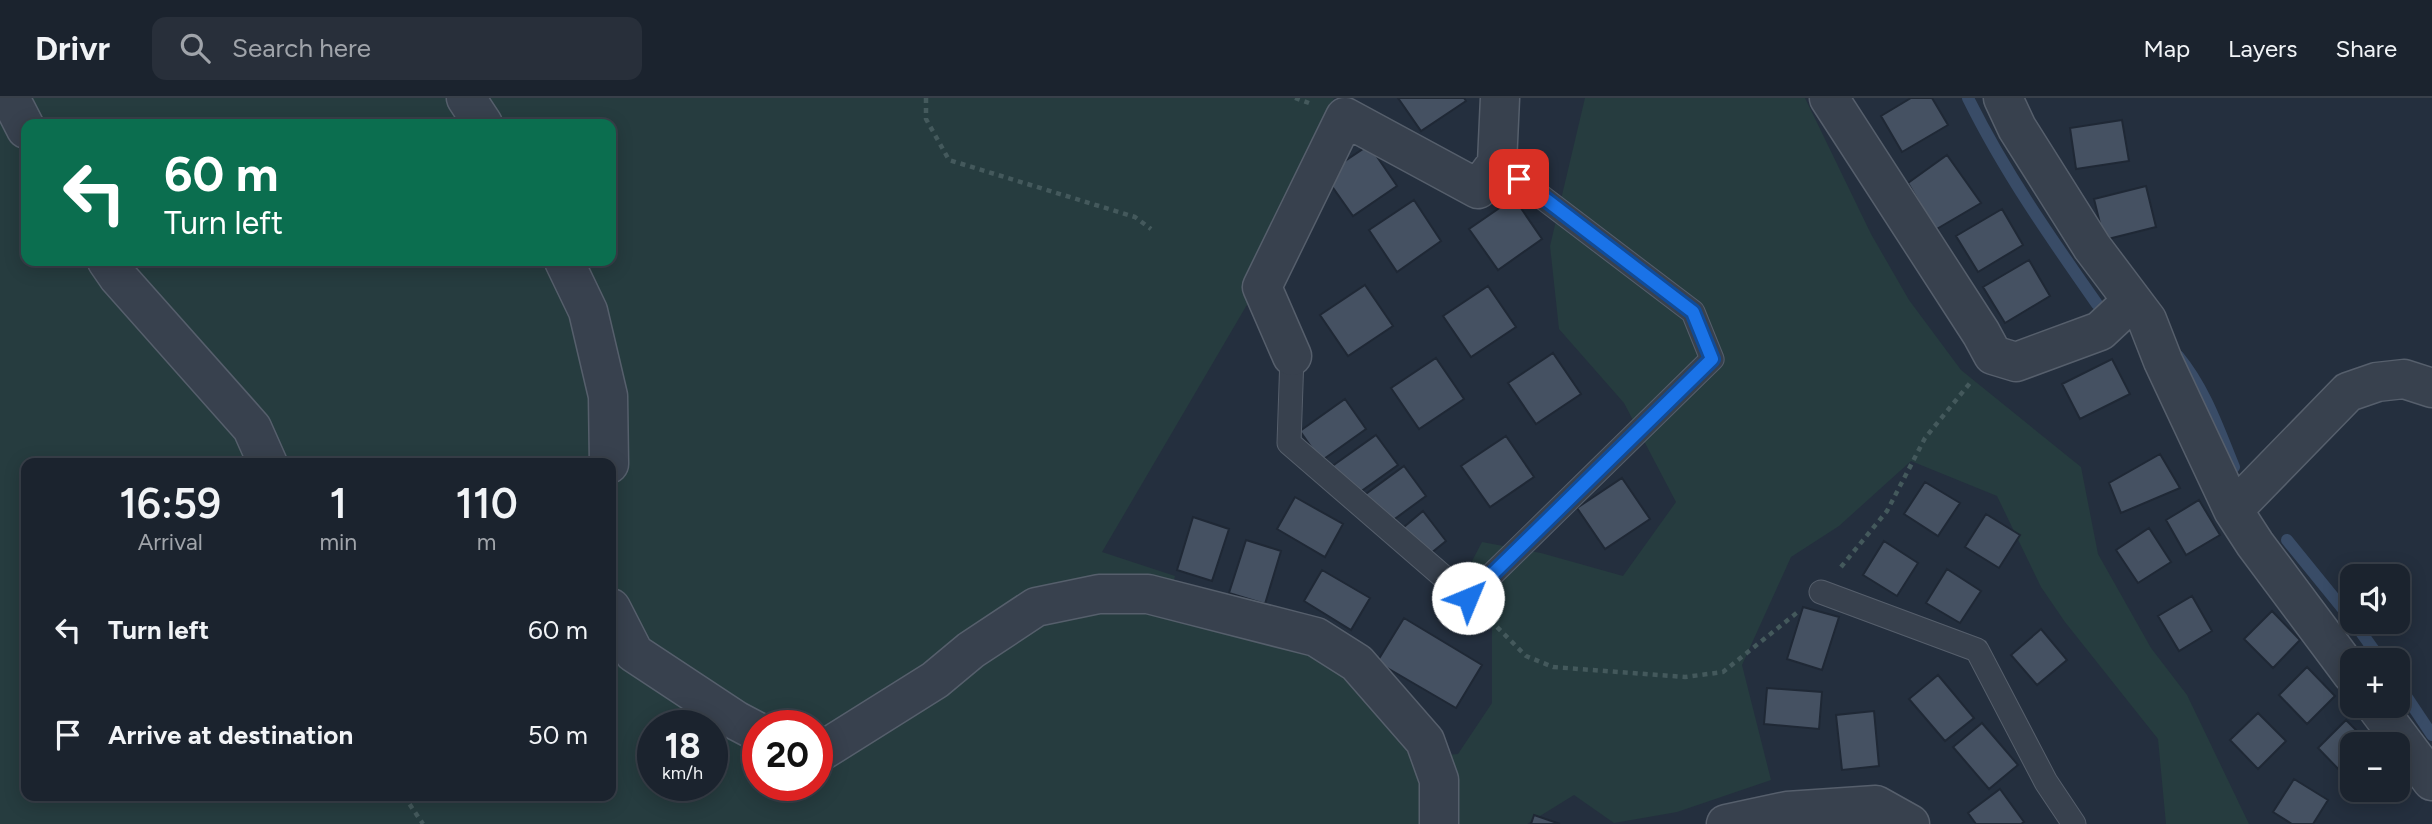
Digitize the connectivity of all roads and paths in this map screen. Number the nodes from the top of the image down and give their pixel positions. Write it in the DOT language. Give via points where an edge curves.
graph roads {
  1 [pos="10,98"];
  2 [pos="466,98"];
  3 [pos="926,98"];
  4 [pos="1500,98"];
  5 [pos="1829,98"];
  6 [pos="2003,98"];
  7 [pos="21,119"];
  8 [pos="480,119"];
  9 [pos="1497,163"];
  10 [pos="1151,229"];
  11 [pos="110,266"];
  12 [pos="566,266"];
  13 [pos="2132,301"];
  14 [pos="1993,355"];
  15 [pos="1292,356"];
  16 [pos="2432,388"];
  17 [pos="265,458"];
  18 [pos="609,458"];
  19 [pos="2233,510"];
  20 [pos="1821,592"];
  21 [pos="1468,598"];
  22 [pos="616,618"];
  23 [pos="2340,658"];
  24 [pos="2385,718"];
  25 [pos="742,724"];
  26 [pos="833,744"];
  27 [pos="2432,781"];
  28 [pos="408,801"];
  29 [pos="424,824"];
  30 [pos="1439,824"];
  31 [pos="1726,824"];
  32 [pos="1910,824"];
  33 [pos="2074,824"];
  1 -- 7 [label="street"];
  2 -- 8 [label="street"];
  3 -- 10 [label="path" via="926,119 949,160 1135,216"];
  4 -- 9 [label="street"];
  5 -- 14 [label="street"];
  6 -- 13 [label="street" via="2092,247"];
  9 -- 15 [label="street" via="1478,189 1345,117 1262,287"];
  9 -- 21 [label="lane" via="1693,312 1712,359"];
  11 -- 17 [label="street" via="251,428"];
  12 -- 18 [label="street" via="588,311 608,396"];
  13 -- 14 [label="street" via="2100,331 2016,362"];
  13 -- 19 [label="street" via="2147,320"];
  14 -- 20 [label="path" via="1925,439 1887,511"];
  15 -- 21 [label="lane" via="1289,443"];
  16 -- 19 [label="street" via="2404,379 2348,392"];
  19 -- 23 [label="street"];
  20 -- 21 [label="path" via="1723,672 1685,677 1553,667 1526,656"];
  20 -- 33 [label="lane" via="1977,650 2046,782"];
  22 -- 25 [label="street" via="634,653"];
  24 -- 27 [label="street"];
  26 -- 30 [label="street" via="935,680 1036,607 1099,594 1148,593 1316,637 1357,663 1425,741 1439,780"];
  28 -- 29 [label="path"];
  31 -- 32 [label="street" via="1787,811 1876,806"];
}
